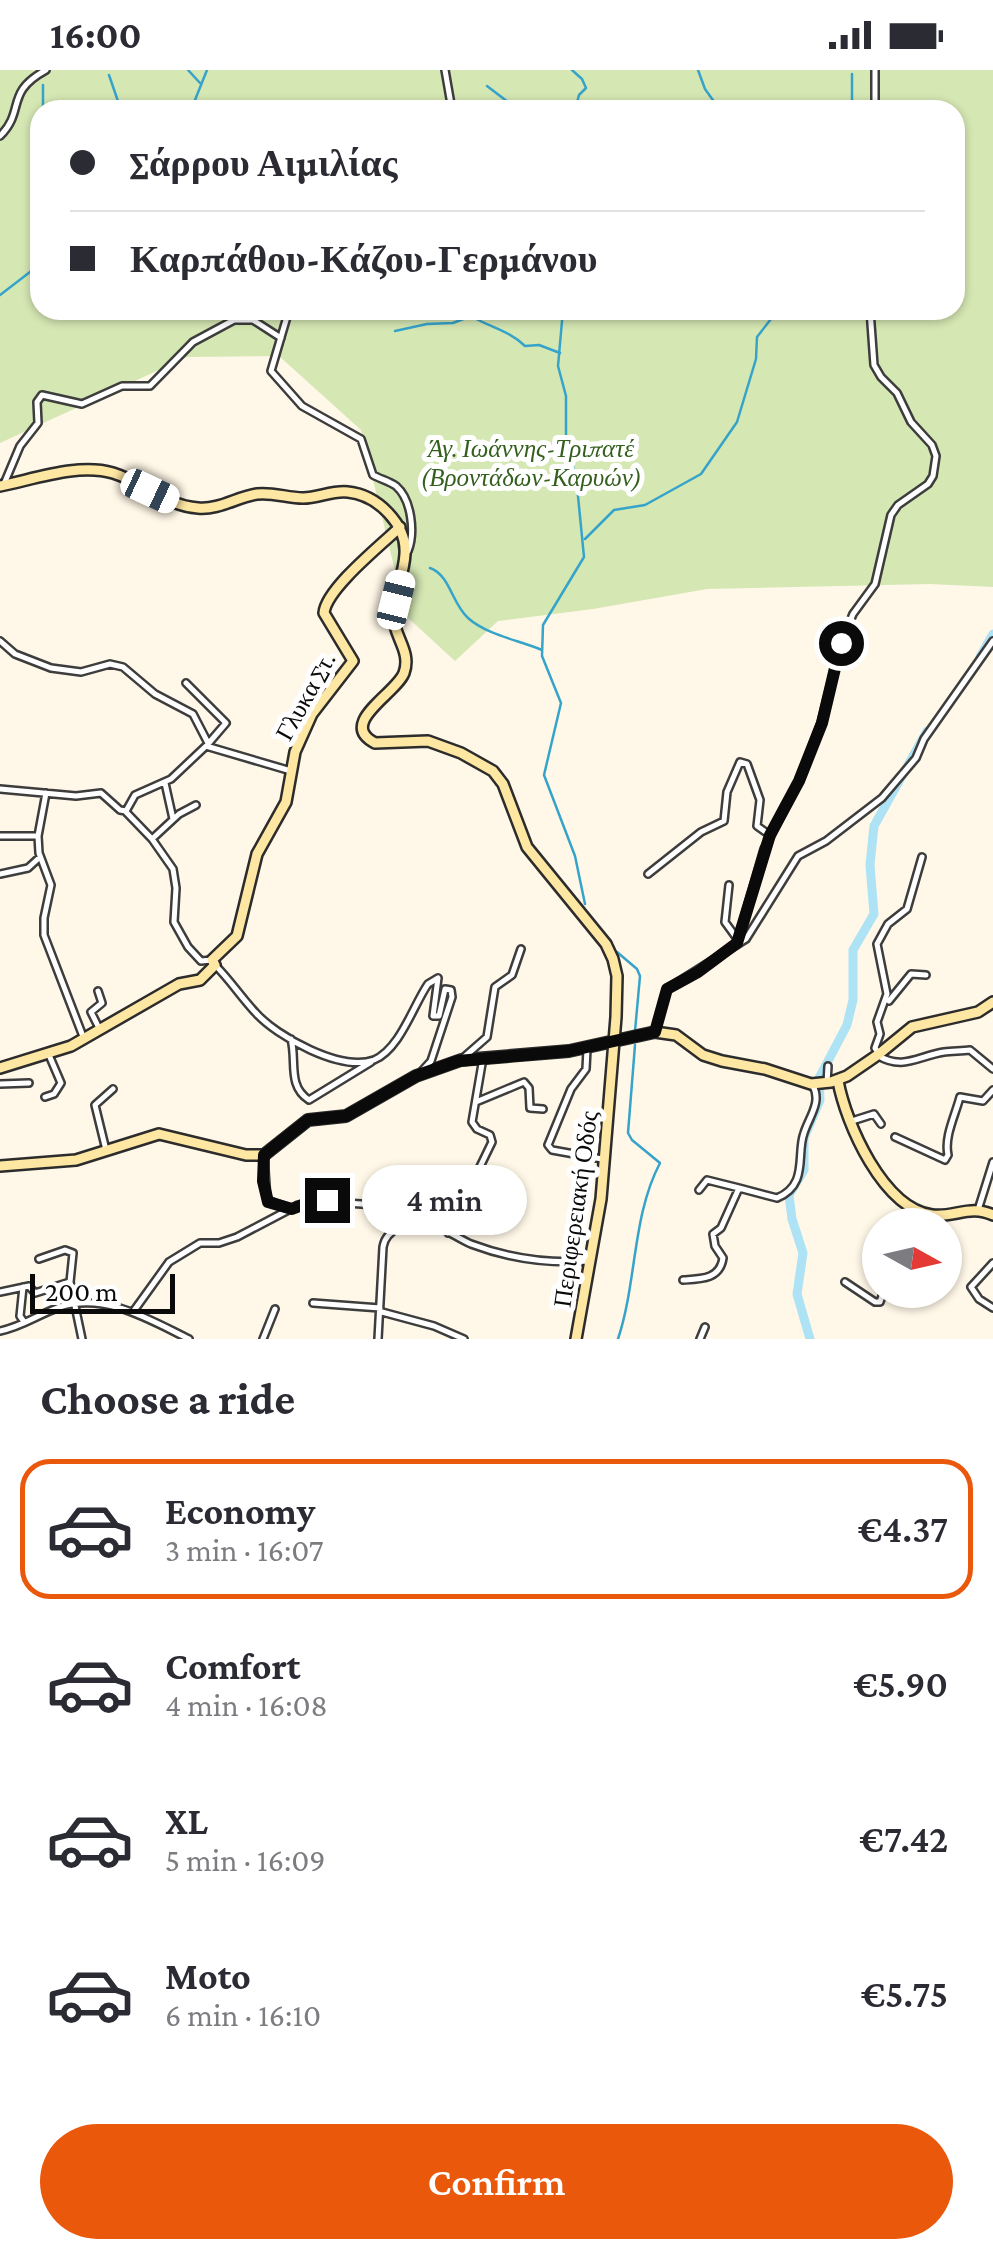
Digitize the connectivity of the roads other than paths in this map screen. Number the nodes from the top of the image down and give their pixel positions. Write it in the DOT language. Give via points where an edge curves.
graph roads {
  1 [pos="46,70"];
  2 [pos="445,70"];
  3 [pos="875,70"];
  4 [pos="450,100"];
  5 [pos="874,100"];
  6 [pos="0,136"];
  7 [pos="287,320"];
  8 [pos="871,320"];
  9 [pos="281,338"];
  10 [pos="2,485"];
  11 [pos="400,527"];
  12 [pos="405,554"];
  13 [pos="0,640"];
  14 [pos="993,640"];
  15 [pos="186,682"];
  16 [pos="207,745"];
  17 [pos="291,771"];
  18 [pos="165,782"];
  19 [pos="0,789"];
  20 [pos="46,793"];
  21 [pos="196,805"];
  22 [pos="126,811"];
  23 [pos="173,819"];
  24 [pos="770,835"];
  25 [pos="0,836"];
  26 [pos="38,836"];
  27 [pos="152,839"];
  28 [pos="40,857"];
  29 [pos="922,857"];
  30 [pos="0,874"];
  31 [pos="648,874"];
  32 [pos="729,885"];
  33 [pos="737,942"];
  34 [pos="521,948"];
  35 [pos="213,962"];
  36 [pos="926,975"];
  37 [pos="616,990"];
  38 [pos="98,991"];
  39 [pos="886,1003"];
  40 [pos="992,1003"];
  41 [pos="616,1017"];
  42 [pos="101,1030"];
  43 [pos="655,1032"];
  44 [pos="631,1037"];
  45 [pos="84,1039"];
  46 [pos="291,1039"];
  47 [pos="612,1041"];
  48 [pos="592,1045"];
  49 [pos="878,1054"];
  50 [pos="49,1055"];
  51 [pos="483,1056"];
  52 [pos="373,1060"];
  53 [pos="461,1060"];
  54 [pos="609,1061"];
  55 [pos="828,1066"];
  56 [pos="0,1068"];
  57 [pos="993,1069"];
  58 [pos="416,1076"];
  59 [pos="29,1082"];
  60 [pos="823,1083"];
  61 [pos="0,1084"];
  62 [pos="612,1084"];
  63 [pos="114,1089"];
  64 [pos="993,1090"];
  65 [pos="45,1097"];
  66 [pos="476,1102"];
  67 [pos="543,1108"];
  68 [pos="849,1122"];
  69 [pos="882,1124"];
  70 [pos="895,1137"];
  71 [pos="106,1150"];
  72 [pos="264,1155"];
  73 [pos="603,1159"];
  74 [pos="993,1162"];
  75 [pos="0,1166"];
  76 [pos="739,1188"];
  77 [pos="699,1190"];
  78 [pos="912,1208"];
  79 [pos="292,1209"];
  80 [pos="978,1210"];
  81 [pos="962,1212"];
  82 [pos="993,1215"];
  83 [pos="393,1229"];
  84 [pos="448,1233"];
  85 [pos="39,1259"];
  86 [pos="592,1261"];
  87 [pos="993,1263"];
  88 [pos="683,1280"];
  89 [pos="70,1282"];
  90 [pos="845,1282"];
  91 [pos="23,1288"];
  92 [pos="0,1292"];
  93 [pos="862,1293"];
  94 [pos="313,1303"];
  95 [pos="76,1305"];
  96 [pos="275,1308"];
  97 [pos="993,1308"];
  98 [pos="380,1310"];
  99 [pos="133,1312"];
  100 [pos="26,1322"];
  101 [pos="706,1327"];
  102 [pos="0,1331"];
  103 [pos="82,1339"];
  104 [pos="189,1339"];
  105 [pos="263,1339"];
  106 [pos="378,1339"];
  107 [pos="464,1339"];
  108 [pos="576,1339"];
  109 [pos="700,1339"];
  1 -- 6 [label="street" via="20,89"];
  2 -- 4 [label="street"];
  3 -- 5 [label="street"];
  7 -- 9 [label="street"];
  8 -- 24 [label="street" via="874,365 932,444 934,476 892,512 876,584 847,628 810,755"];
  9 -- 10 [label="street" via="253,320 234,320 194,342 150,386 122,386 82,404 42,394 38,423"];
  9 -- 12 [label="street" via="271,368 285,390 361,439 373,475 404,496 411,540"];
  10 -- 11 [label="main road" via="100,471 201,508 259,494 304,498 346,492 379,506"];
  11 -- 12 [label="main road, Περιφερειακή Οδός"];
  11 -- 17 [label="main road, Γλυκα Στ." via="325,605 326,618 353,659 312,714"];
  12 -- 37 [label="main road, Περιφερειακή Οδός" via="393,613 405,670 366,714 364,734 376,743 440,745 493,771 527,847 610,951"];
  13 -- 16 [label="street" via="15,654 51,668 120,666 193,715"];
  14 -- 33 [label="street" via="900,779 861,816 798,856 748,936"];
  15 -- 16 [label="street" via="226,723"];
  16 -- 17 [label="street"];
  16 -- 18 [label="street"];
  17 -- 35 [label="main road, Γλυκα Στ." via="286,802 257,854 237,936"];
  18 -- 22 [label="street" via="138,792"];
  18 -- 23 [label="street"];
  19 -- 20 [label="street"];
  20 -- 22 [label="street" via="100,793"];
  20 -- 26 [label="street"];
  21 -- 23 [label="street"];
  22 -- 27 [label="street"];
  23 -- 27 [label="street"];
  24 -- 31 [label="street" via="757,826 760,800 742,761 727,792 724,820"];
  24 -- 33 [label="street"];
  25 -- 26 [label="street"];
  26 -- 28 [label="street"];
  27 -- 35 [label="street" via="174,874 176,926 196,958"];
  28 -- 30 [label="street" via="28,868"];
  28 -- 45 [label="street" via="51,886 44,935"];
  29 -- 39 [label="street" via="908,909 888,924 877,944"];
  32 -- 33 [label="street" via="725,922"];
  33 -- 43 [label="street" via="667,989"];
  34 -- 53 [label="street" via="512,975 495,987 487,1037"];
  35 -- 42 [label="main road, Γλυκα Στ." via="200,980 179,984"];
  35 -- 46 [label="street" via="257,1015"];
  36 -- 39 [label="street" via="912,974"];
  37 -- 41 [label="main road, Περιφερειακή Οδός"];
  37 -- 47 [label="main road, Περιφερειακή Οδός"];
  38 -- 42 [label="street" via="102,1003 91,1012"];
  39 -- 49 [label="street" via="877,1022"];
  40 -- 49 [label="main road" via="972,1014 918,1024"];
  41 -- 44 [label="main road"];
  41 -- 47 [label="main road, Περιφερειακή Οδός"];
  42 -- 45 [label="main road, Γλυκα Στ."];
  43 -- 44 [label="main road"];
  43 -- 60 [label="main road" via="676,1035 708,1057"];
  44 -- 47 [label="main road"];
  45 -- 50 [label="main road, Γλυκα Στ."];
  46 -- 52 [label="street" via="334,1060"];
  46 -- 52 [label="street" via="293,1076 306,1099"];
  47 -- 48 [label="main road"];
  47 -- 54 [label="main road, Περιφερειακή Οδός"];
  47 -- 62 [label="main road, Περιφερειακή Οδός"];
  48 -- 51 [label="main road"];
  48 -- 54 [label="main road" via="607,1051"];
  48 -- 73 [label="street" via="548,1146"];
  49 -- 57 [label="street" via="905,1064 970,1050"];
  49 -- 60 [label="main road"];
  50 -- 56 [label="main road, Γλυκα Στ."];
  50 -- 65 [label="street" via="60,1083"];
  51 -- 53 [label="main road"];
  51 -- 66 [label="street"];
  52 -- 58 [label="street" via="392,1045 437,978 433,1015 439,1016 449,989 448,1019 432,1061"];
  53 -- 58 [label="main road"];
  54 -- 62 [label="main road, Περιφερειακή Οδός"];
  55 -- 60 [label="street"];
  58 -- 72 [label="main road" via="346,1116 308,1120"];
  59 -- 61 [label="street"];
  60 -- 68 [label="main road"];
  60 -- 76 [label="street" via="802,1138 802,1168 785,1195"];
  62 -- 73 [label="main road, Περιφερειακή Οδός"];
  63 -- 71 [label="street" via="95,1107"];
  64 -- 70 [label="street" via="983,1101 960,1097 945,1160"];
  66 -- 67 [label="street" via="524,1082 530,1108"];
  66 -- 84 [label="street" via="472,1122 492,1142 477,1174 471,1212"];
  68 -- 69 [label="street" via="874,1114"];
  68 -- 78 [label="main road" via="878,1171"];
  71 -- 72 [label="main road" via="159,1134"];
  71 -- 75 [label="main road" via="62,1162"];
  72 -- 79 [label="street" via="266,1200"];
  73 -- 86 [label="main road, Περιφερειακή Οδός"];
  74 -- 80 [label="street"];
  76 -- 77 [label="street" via="707,1180"];
  76 -- 88 [label="street" via="713,1234 721,1268 708,1278"];
  79 -- 83 [label="street" via="317,1200 393,1206"];
  79 -- 99 [label="street" via="237,1238 191,1247 169,1262"];
  80 -- 81 [label="main road"];
  80 -- 82 [label="main road"];
  83 -- 84 [label="street" via="424,1223"];
  83 -- 98 [label="street" via="384,1240"];
  84 -- 86 [label="street" via="537,1261"];
  85 -- 89 [label="street" via="70,1251"];
  86 -- 108 [label="main road, Περιφερειακή Οδός"];
  87 -- 97 [label="street" via="971,1287"];
  89 -- 91 [label="street" via="35,1293"];
  89 -- 95 [label="street"];
  90 -- 93 [label="street"];
  91 -- 92 [label="street"];
  91 -- 100 [label="street" via="20,1316"];
  94 -- 98 [label="street"];
  95 -- 99 [label="street"];
  95 -- 100 [label="street"];
  95 -- 103 [label="street"];
  96 -- 105 [label="street"];
  98 -- 106 [label="street"];
  98 -- 107 [label="street"];
  99 -- 104 [label="street"];
  100 -- 102 [label="street"];
  101 -- 109 [label="street"];
}
